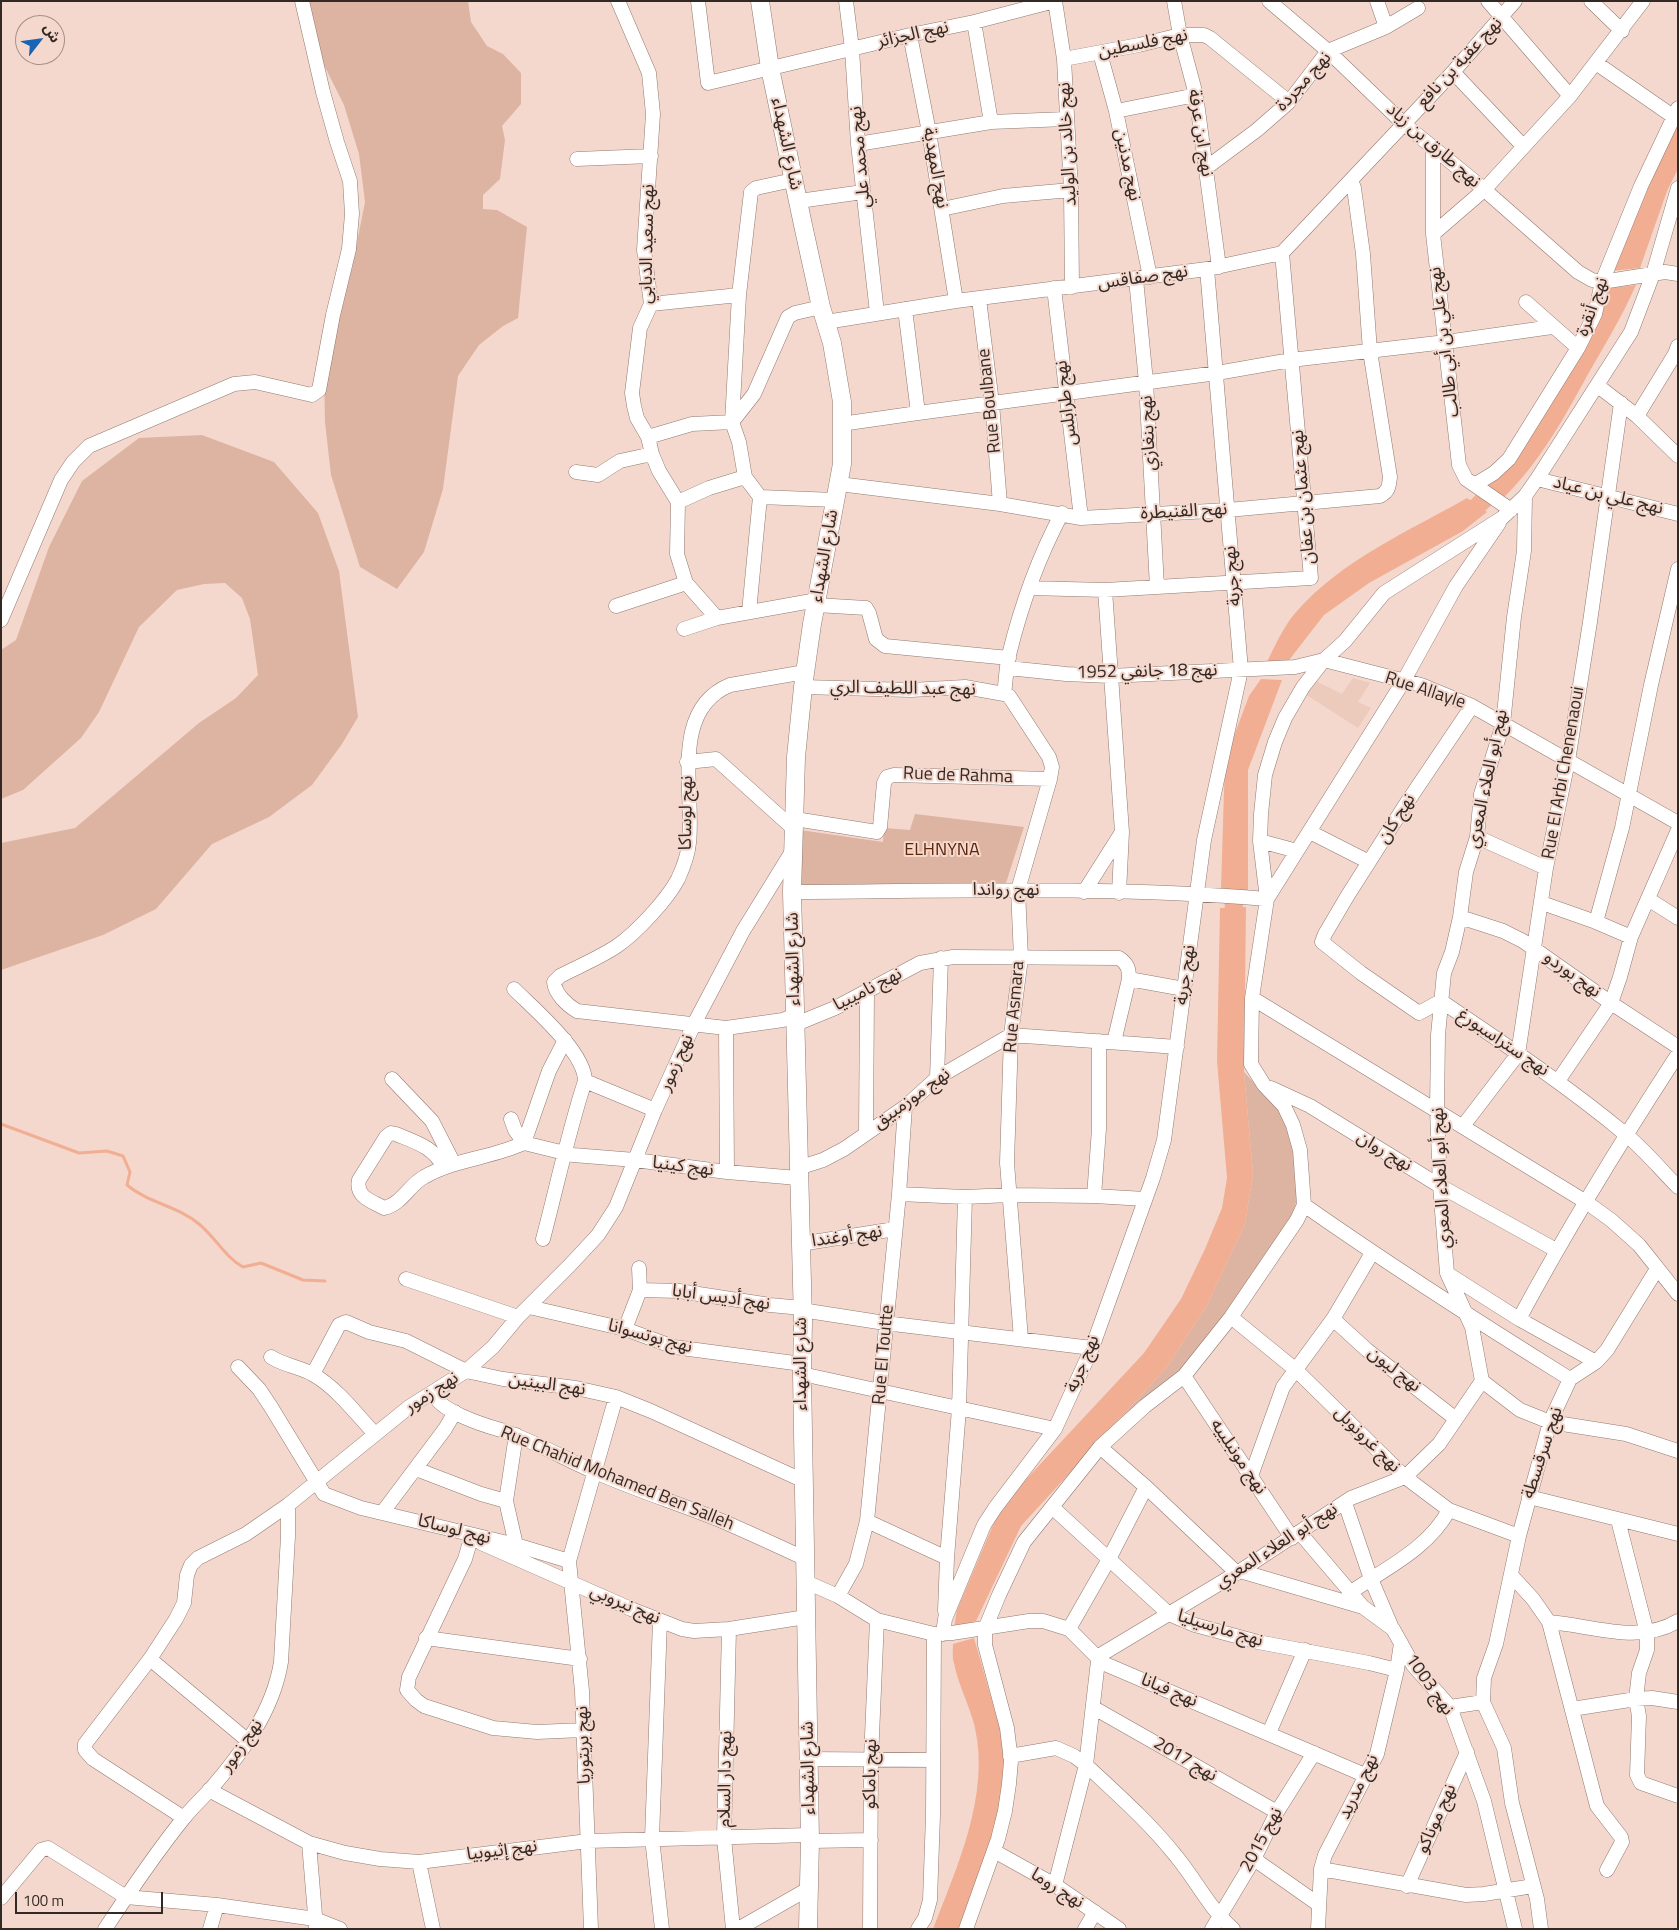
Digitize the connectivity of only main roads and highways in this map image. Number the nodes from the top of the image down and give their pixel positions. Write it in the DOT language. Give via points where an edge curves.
graph roads {
  1 [pos="760,1"];
  2 [pos="808,1929"];
  1 -- 2 [label="main road, شارع الشهداء" via="770,68 832,343 842,402 842,464 797,732 792,892 806,1559"];
}
